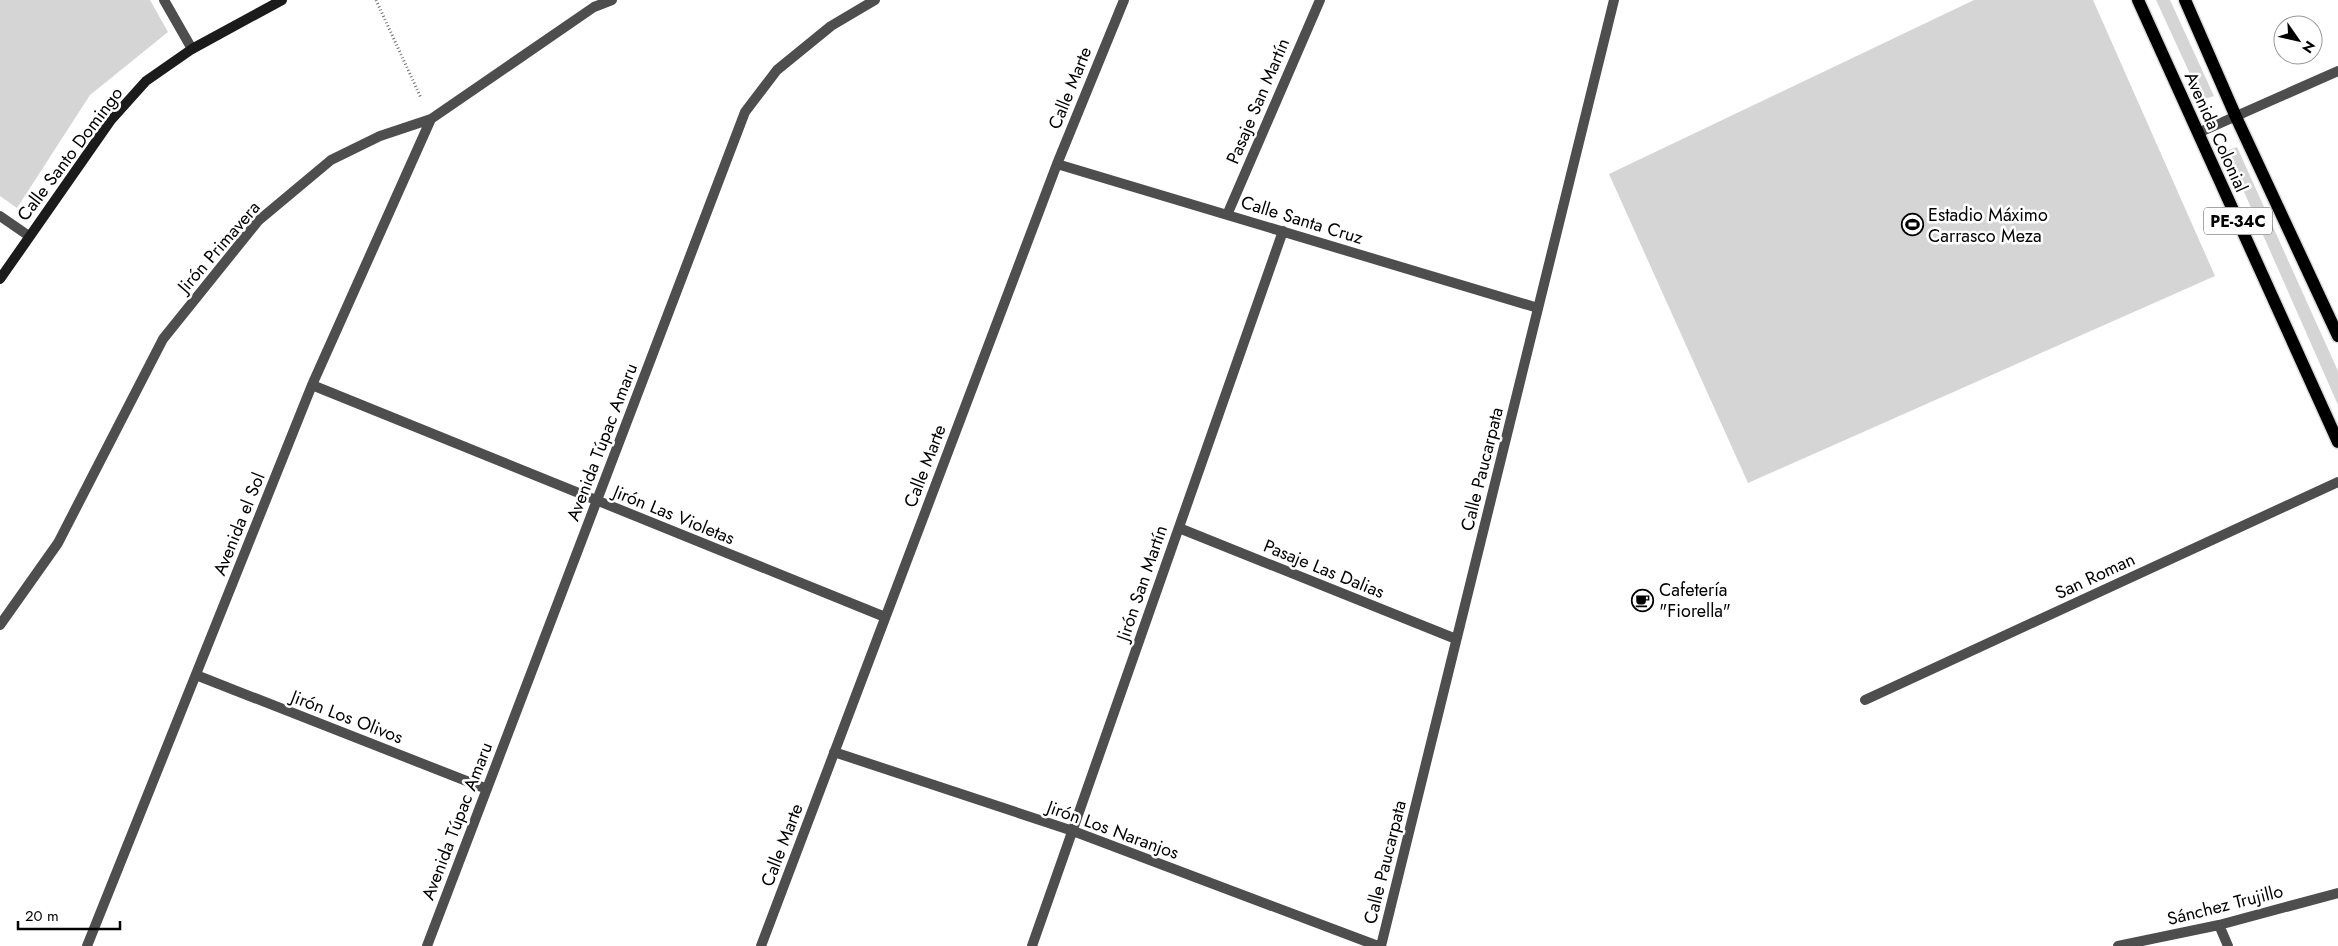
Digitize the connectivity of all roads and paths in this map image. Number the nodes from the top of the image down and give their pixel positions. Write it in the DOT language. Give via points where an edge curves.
graph roads {
  1 [pos="164,0"];
  2 [pos="282,0"];
  3 [pos="376,0"];
  4 [pos="612,0"];
  5 [pos="875,0"];
  6 [pos="1124,0"];
  7 [pos="1320,0"];
  8 [pos="1614,0"];
  9 [pos="2138,0"];
  10 [pos="2185,0"];
  11 [pos="192,48"];
  12 [pos="2338,72"];
  13 [pos="2236,117"];
  14 [pos="431,119"];
  15 [pos="2198,133"];
  16 [pos="1057,164"];
  17 [pos="1227,215"];
  18 [pos="0,216"];
  19 [pos="1283,231"];
  20 [pos="29,236"];
  21 [pos="0,279"];
  22 [pos="1538,308"];
  23 [pos="2338,336"];
  24 [pos="312,384"];
  25 [pos="2338,442"];
  26 [pos="2338,482"];
  27 [pos="596,502"];
  28 [pos="1179,528"];
  29 [pos="885,617"];
  30 [pos="0,625"];
  31 [pos="1456,639"];
  32 [pos="196,675"];
  33 [pos="1865,700"];
  34 [pos="834,752"];
  35 [pos="487,789"];
  36 [pos="1073,831"];
  37 [pos="2338,893"];
  38 [pos="2219,925"];
  39 [pos="87,946"];
  40 [pos="427,946"];
  41 [pos="761,946"];
  42 [pos="1032,946"];
  43 [pos="1380,946"];
  44 [pos="2118,946"];
  45 [pos="2228,946"];
  1 -- 11 [label="street"];
  2 -- 11 [label="street, Calle Santo Domingo"];
  3 -- 14 [label="path"];
  4 -- 14 [label="street, Jirón Primavera" via="594,7"];
  5 -- 27 [label="street, Avenida Túpac Amaru" via="831,26 777,70 745,112"];
  6 -- 16 [label="street, Calle Marte"];
  7 -- 17 [label="street, Pasaje San Martín"];
  8 -- 22 [label="street, Calle Paucarpata"];
  9 -- 15 [label="main road, Avenida Colonial / PE-34C"];
  10 -- 13 [label="main road, Avenida Colonial / PE-34C"];
  11 -- 20 [label="street, Calle Santo Domingo" via="146,81 111,120"];
  12 -- 13 [label="street"];
  13 -- 15 [label="street"];
  13 -- 23 [label="main road, Avenida Colonial / PE-34C"];
  14 -- 24 [label="street, Avenida el Sol"];
  14 -- 30 [label="street, Jirón Primavera" via="380,136 331,160 258,221 163,339 58,543"];
  15 -- 25 [label="main road, Avenida Colonial / PE-34C"];
  16 -- 17 [label="street, Calle Santa Cruz"];
  16 -- 29 [label="street, Calle Marte"];
  17 -- 19 [label="street, Calle Santa Cruz"];
  18 -- 20 [label="street"];
  19 -- 22 [label="street, Calle Santa Cruz"];
  19 -- 28 [label="street, Jirón San Martín"];
  20 -- 21 [label="street, Calle Santo Domingo"];
  22 -- 31 [label="street, Calle Paucarpata"];
  24 -- 27 [label="street, Jirón Las Violetas"];
  24 -- 32 [label="street, Avenida el Sol"];
  26 -- 33 [label="street, San Roman"];
  27 -- 29 [label="street, Jirón Las Violetas"];
  27 -- 35 [label="street, Avenida Túpac Amaru"];
  28 -- 31 [label="street, Pasaje Las Dalias"];
  28 -- 36 [label="street, Jirón San Martín"];
  29 -- 34 [label="street, Calle Marte"];
  31 -- 43 [label="street, Calle Paucarpata"];
  32 -- 35 [label="street, Jirón Los Olivos"];
  32 -- 39 [label="street, Avenida el Sol"];
  34 -- 36 [label="street, Jirón Los Naranjos"];
  34 -- 41 [label="street, Calle Marte"];
  35 -- 40 [label="street, Avenida Túpac Amaru"];
  36 -- 42 [label="street, Jirón San Martín"];
  36 -- 43 [label="street, Jirón Los Naranjos"];
  37 -- 38 [label="street, Sánchez Trujillo"];
  38 -- 44 [label="street, Sánchez Trujillo"];
  38 -- 45 [label="street"];
}
